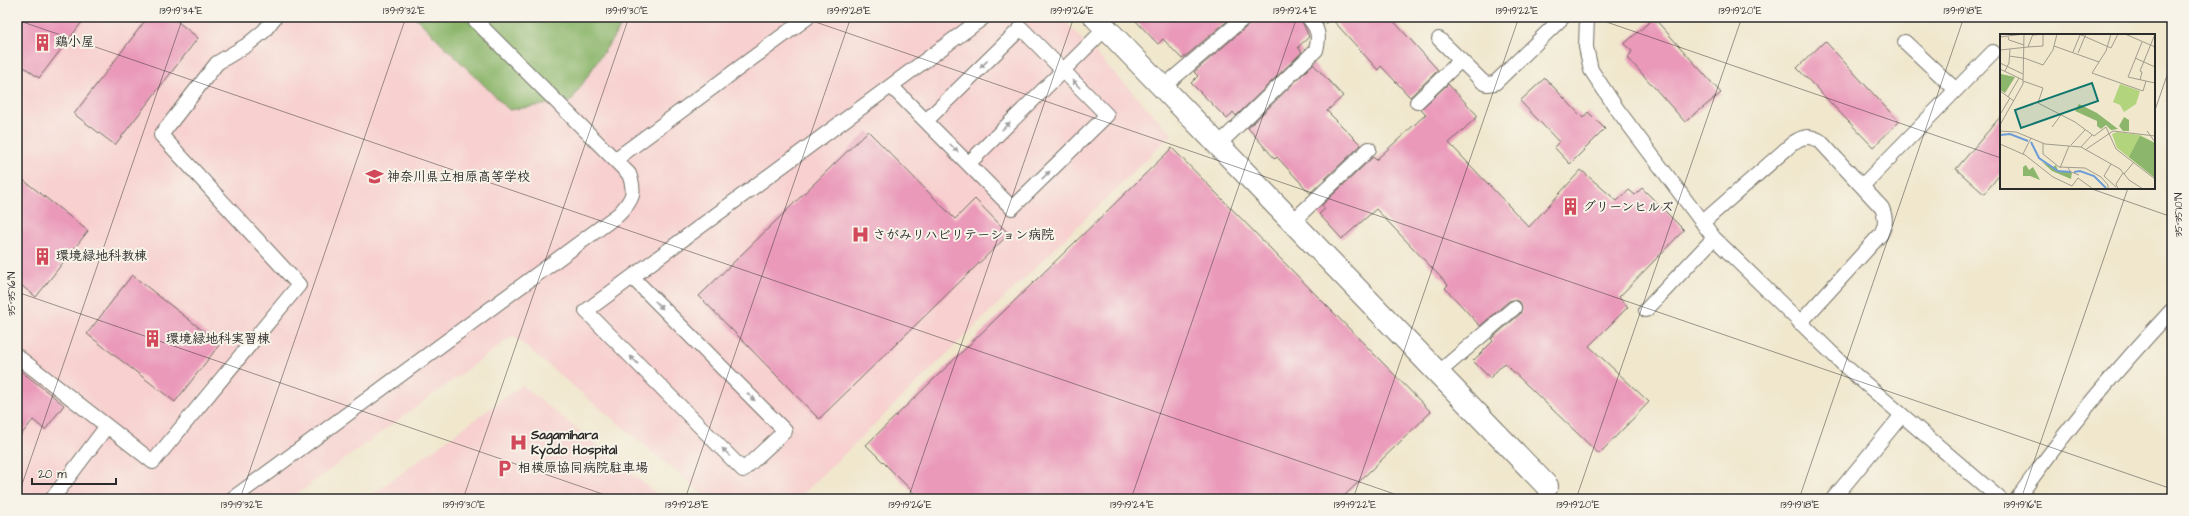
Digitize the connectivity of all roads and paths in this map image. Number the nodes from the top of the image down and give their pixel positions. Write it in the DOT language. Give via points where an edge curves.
graph roads {
  1 [pos="275,17"];
  2 [pos="472,17"];
  3 [pos="984,17"];
  4 [pos="1245,17"];
  5 [pos="1308,17"];
  6 [pos="1563,17"];
  7 [pos="1587,17"];
  8 [pos="801,19"];
  9 [pos="1101,23"];
  10 [pos="1439,39"];
  11 [pos="1905,42"];
  12 [pos="1993,52"];
  13 [pos="1461,60"];
  14 [pos="1063,71"];
  15 [pos="891,86"];
  16 [pos="1163,87"];
  17 [pos="1956,90"];
  18 [pos="1417,102"];
  19 [pos="926,121"];
  20 [pos="1218,145"];
  21 [pos="1369,149"];
  22 [pos="616,160"];
  23 [pos="968,163"];
  24 [pos="1862,186"];
  25 [pos="1292,222"];
  26 [pos="1703,222"];
  27 [pos="1714,238"];
  28 [pos="632,277"];
  29 [pos="1514,308"];
  30 [pos="1646,310"];
  31 [pos="2172,310"];
  32 [pos="1800,323"];
  33 [pos="17,356"];
  34 [pos="1438,373"];
  35 [pos="1902,415"];
  36 [pos="107,426"];
  37 [pos="1547,486"];
  38 [pos="52,499"];
  39 [pos="232,499"];
  40 [pos="1833,499"];
  41 [pos="2000,499"];
  42 [pos="2017,499"];
  1 -- 36 [label="lane" via="264,31 247,45 217,63 161,135 299,285 153,462"];
  2 -- 22 [label="lane"];
  3 -- 15 [label="lane"];
  4 -- 16 [label="lane"];
  5 -- 20 [label="lane" via="1318,32 1316,50"];
  6 -- 13 [label="lane" via="1495,83 1483,82"];
  7 -- 26 [label="lane" via="1586,48 1591,70 1617,109"];
  8 -- 22 [label="lane"];
  9 -- 14 [label="lane"];
  9 -- 16 [label="street"];
  10 -- 13 [label="lane"];
  11 -- 17 [label="lane"];
  12 -- 17 [label="lane"];
  13 -- 18 [label="lane"];
  14 -- 19 [label="lane, one-way" via="1021,28"];
  23 -- 14 [label="lane, one-way"];
  23 -- 14 [label="lane, one-way" via="1012,208 1107,115"];
  15 -- 19 [label="lane"];
  15 -- 28 [label="lane"];
  16 -- 20 [label="street"];
  17 -- 24 [label="lane"];
  19 -- 23 [label="lane, one-way"];
  20 -- 25 [label="street"];
  21 -- 25 [label="lane"];
  22 -- 39 [label="lane" via="629,174 634,187 632,196 619,214"];
  24 -- 26 [label="lane" via="1820,141 1811,136 1802,137"];
  24 -- 32 [label="lane" via="1882,208 1885,225 1881,234"];
  25 -- 34 [label="street"];
  26 -- 27 [label="lane"];
  27 -- 30 [label="lane"];
  27 -- 32 [label="lane"];
  28 -- 28 [label="lane, one-way" via="785,431 744,470 586,311"];
  29 -- 34 [label="lane"];
  31 -- 42 [label="lane" via="2086,406"];
  32 -- 35 [label="lane"];
  33 -- 36 [label="lane"];
  34 -- 37 [label="street"];
  35 -- 40 [label="lane"];
  35 -- 41 [label="lane"];
  36 -- 38 [label="lane"];
}
